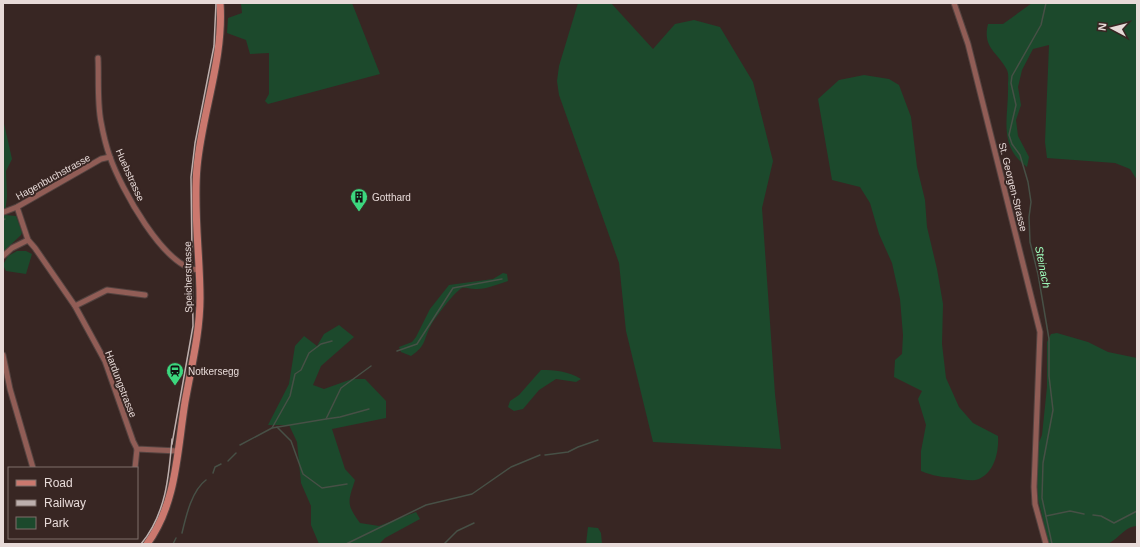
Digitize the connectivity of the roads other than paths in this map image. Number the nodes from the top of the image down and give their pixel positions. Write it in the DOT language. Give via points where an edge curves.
graph roads {
  1 [pos="220,3"];
  2 [pos="954,3"];
  3 [pos="98,58"];
  4 [pos="110,157"];
  5 [pos="17,207"];
  6 [pos="4,212"];
  7 [pos="28,240"];
  8 [pos="3,256"];
  9 [pos="199,270"];
  10 [pos="145,295"];
  11 [pos="75,306"];
  12 [pos="3,355"];
  13 [pos="137,449"];
  14 [pos="178,451"];
  15 [pos="33,467"];
  16 [pos="135,467"];
  17 [pos="147,544"];
  18 [pos="1046,544"];
  1 -- 9 [label="main road, Speicherstrasse" via="216,64 197,167 195,203"];
  2 -- 18 [label="street, St. Georgen-Strasse" via="970,52 1040,332 1034,487 1035,504"];
  3 -- 4 [label="street, Huebstrasse" via="100,119"];
  4 -- 5 [label="street, Hagenbuchstrasse" via="101,159"];
  4 -- 9 [label="street, Huebstrasse" via="126,193 144,223 165,249 188,268"];
  5 -- 6 [label="street, Hagenbuchstrasse"];
  5 -- 7 [label="street, Hardungstrasse"];
  7 -- 8 [label="street"];
  7 -- 11 [label="street, Hardungstrasse"];
  9 -- 14 [label="main road, Speicherstrasse" via="198,330"];
  10 -- 11 [label="street" via="107,290"];
  11 -- 13 [label="street, Hardungstrasse" via="104,361"];
  12 -- 15 [label="street"];
  13 -- 14 [label="street"];
  13 -- 16 [label="street"];
  14 -- 17 [label="main road, Speicherstrasse" via="166,509"];
}
